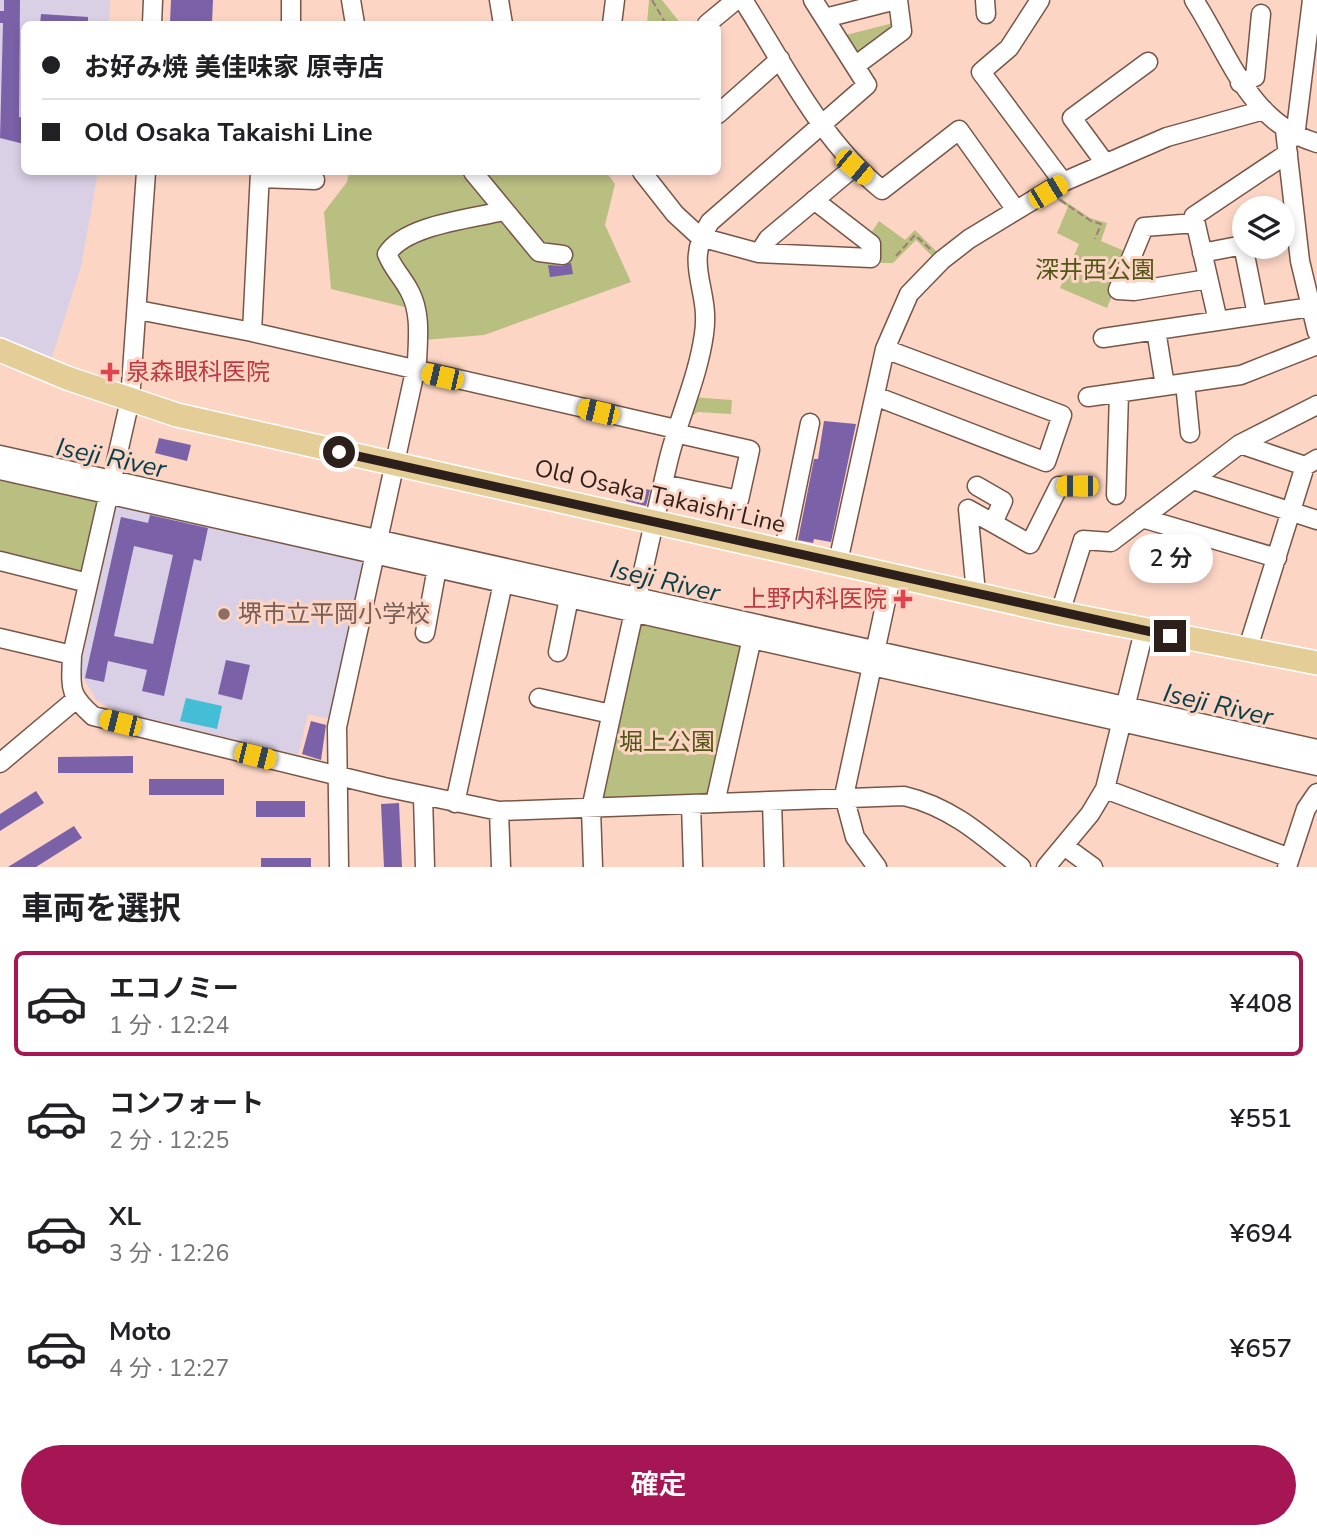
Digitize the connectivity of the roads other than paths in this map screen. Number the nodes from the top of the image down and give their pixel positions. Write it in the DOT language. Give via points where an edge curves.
graph roads {
  1 [pos="153,0"];
  2 [pos="291,0"];
  3 [pos="351,0"];
  4 [pos="499,0"];
  5 [pos="615,0"];
  6 [pos="736,0"];
  7 [pos="743,0"];
  8 [pos="813,0"];
  9 [pos="897,0"];
  10 [pos="1040,0"];
  11 [pos="1194,0"];
  12 [pos="1313,7"];
  13 [pos="1261,14"];
  14 [pos="825,18"];
  15 [pos="152,21"];
  16 [pos="291,21"];
  17 [pos="354,21"];
  18 [pos="502,21"];
  19 [pos="612,21"];
  20 [pos="711,21"];
  21 [pos="780,59"];
  22 [pos="1148,62"];
  23 [pos="855,66"];
  24 [pos="1240,83"];
  25 [pos="1264,110"];
  26 [pos="721,111"];
  27 [pos="820,123"];
  28 [pos="1289,140"];
  29 [pos="1317,143"];
  30 [pos="1105,163"];
  31 [pos="854,167"];
  32 [pos="146,175"];
  33 [pos="260,175"];
  34 [pos="269,175"];
  35 [pos="475,175"];
  36 [pos="644,175"];
  37 [pos="315,180"];
  38 [pos="1055,187"];
  39 [pos="814,200"];
  40 [pos="1016,210"];
  41 [pos="503,211"];
  42 [pos="1195,223"];
  43 [pos="700,237"];
  44 [pos="759,253"];
  45 [pos="1202,253"];
  46 [pos="563,255"];
  47 [pos="1208,279"];
  48 [pos="1311,307"];
  49 [pos="138,310"];
  50 [pos="1257,315"];
  51 [pos="1218,321"];
  52 [pos="1156,330"];
  53 [pos="251,332"];
  54 [pos="1317,332"];
  55 [pos="1103,338"];
  56 [pos="1317,345"];
  57 [pos="885,349"];
  58 [pos="0,350"];
  59 [pos="416,371"];
  60 [pos="1185,383"];
  61 [pos="1165,386"];
  62 [pos="1119,393"];
  63 [pos="875,396"];
  64 [pos="1088,397"];
  65 [pos="130,400"];
  66 [pos="1317,405"];
  67 [pos="810,423"];
  68 [pos="675,431"];
  69 [pos="1190,433"];
  70 [pos="1240,444"];
  71 [pos="0,455"];
  72 [pos="1311,462"];
  73 [pos="393,464"];
  74 [pos="0,470"];
  75 [pos="1193,480"];
  76 [pos="663,484"];
  77 [pos="977,486"];
  78 [pos="1077,486"];
  79 [pos="109,487"];
  80 [pos="1116,495"];
  81 [pos="1292,512"];
  82 [pos="1142,518"];
  83 [pos="1317,520"];
  84 [pos="654,521"];
  85 [pos="993,523"];
  86 [pos="376,546"];
  87 [pos="784,550"];
  88 [pos="1277,558"];
  89 [pos="0,561"];
  90 [pos="838,562"];
  91 [pos="437,568"];
  92 [pos="892,573"];
  93 [pos="88,583"];
  94 [pos="503,583"];
  95 [pos="976,593"];
  96 [pos="569,597"];
  97 [pos="635,604"];
  98 [pos="1060,613"];
  99 [pos="1144,631"];
  100 [pos="425,632"];
  101 [pos="0,638"];
  102 [pos="752,638"];
  103 [pos="1247,651"];
  104 [pos="558,652"];
  105 [pos="72,655"];
  106 [pos="874,658"];
  107 [pos="1317,663"];
  108 [pos="539,698"];
  109 [pos="75,700"];
  110 [pos="611,714"];
  111 [pos="1123,714"];
  112 [pos="1317,749"];
  113 [pos="0,763"];
  114 [pos="1317,766"];
  115 [pos="336,776"];
  116 [pos="1105,789"];
  117 [pos="1317,793"];
  118 [pos="423,796"];
  119 [pos="844,796"];
  120 [pos="772,801"];
  121 [pos="454,803"];
  122 [pos="715,803"];
  123 [pos="691,804"];
  124 [pos="591,809"];
  125 [pos="499,811"];
  126 [pos="1064,846"];
  127 [pos="1288,862"];
  128 [pos="339,867"];
  129 [pos="425,867"];
  130 [pos="501,867"];
  131 [pos="593,867"];
  132 [pos="694,867"];
  133 [pos="774,867"];
  134 [pos="877,867"];
  135 [pos="1021,867"];
  136 [pos="1046,867"];
  137 [pos="1093,867"];
  1 -- 15 [label="street"];
  2 -- 16 [label="street"];
  3 -- 17 [label="street"];
  4 -- 18 [label="street"];
  5 -- 19 [label="street"];
  6 -- 20 [label="street"];
  7 -- 21 [label="street"];
  8 -- 14 [label="street"];
  9 -- 14 [label="street"];
  9 -- 23 [label="street" via="902,31"];
  10 -- 38 [label="street" via="1009,48 981,72"];
  11 -- 24 [label="street"];
  12 -- 28 [label="street"];
  13 -- 24 [label="street" via="1255,77"];
  14 -- 23 [label="street"];
  21 -- 26 [label="street"];
  21 -- 27 [label="street"];
  22 -- 30 [label="street" via="1072,118"];
  23 -- 27 [label="street" via="867,85"];
  24 -- 25 [label="street"];
  25 -- 28 [label="street"];
  25 -- 30 [label="street" via="1167,137"];
  27 -- 31 [label="street"];
  27 -- 43 [label="street" via="710,222"];
  28 -- 29 [label="street"];
  28 -- 42 [label="street" via="1194,216"];
  28 -- 48 [label="street" via="1300,261"];
  30 -- 38 [label="street"];
  31 -- 39 [label="street"];
  31 -- 40 [label="street" via="881,190 958,130"];
  32 -- 49 [label="street"];
  33 -- 53 [label="street"];
  34 -- 37 [label="street"];
  35 -- 41 [label="street"];
  36 -- 43 [label="street"];
  38 -- 40 [label="street"];
  39 -- 44 [label="street" via="768,239"];
  39 -- 44 [label="street" via="871,244 871,258"];
  40 -- 57 [label="street" via="942,260 909,294"];
  41 -- 46 [label="street" via="539,252"];
  41 -- 59 [label="street" via="419,231 394,242 387,254 418,310"];
  42 -- 45 [label="street"];
  42 -- 47 [label="street" via="1144,227 1118,290"];
  43 -- 44 [label="street"];
  43 -- 68 [label="street" via="695,265 706,301 704,334"];
  45 -- 47 [label="street"];
  45 -- 50 [label="street" via="1243,246"];
  47 -- 51 [label="street"];
  48 -- 50 [label="street"];
  48 -- 54 [label="street"];
  49 -- 53 [label="street"];
  49 -- 65 [label="street"];
  50 -- 51 [label="street"];
  51 -- 52 [label="street"];
  52 -- 55 [label="street"];
  52 -- 61 [label="street"];
  53 -- 59 [label="street"];
  56 -- 60 [label="street" via="1241,375"];
  57 -- 63 [label="street"];
  57 -- 63 [label="street" via="1062,415 1046,462"];
  58 -- 65 [label="main road, Old Osaka Takaishi Line"];
  59 -- 68 [label="street"];
  59 -- 73 [label="street"];
  60 -- 61 [label="street"];
  60 -- 69 [label="street"];
  61 -- 62 [label="street"];
  62 -- 64 [label="street"];
  62 -- 80 [label="street"];
  63 -- 90 [label="street"];
  65 -- 73 [label="main road, Old Osaka Takaishi Line"];
  65 -- 79 [label="street"];
  66 -- 70 [label="street"];
  67 -- 87 [label="street"];
  68 -- 76 [label="street"];
  68 -- 76 [label="street" via="750,450 739,499"];
  70 -- 72 [label="street"];
  70 -- 75 [label="street"];
  71 -- 79 [label="street"];
  72 -- 81 [label="street"];
  73 -- 84 [label="main road, Old Osaka Takaishi Line"];
  73 -- 86 [label="street"];
  74 -- 79 [label="street"];
  75 -- 81 [label="street"];
  75 -- 82 [label="street"];
  76 -- 84 [label="street"];
  77 -- 85 [label="street" via="1003,501"];
  78 -- 85 [label="street" via="1059,486 1030,544"];
  79 -- 86 [label="street"];
  79 -- 93 [label="street"];
  81 -- 83 [label="street"];
  81 -- 88 [label="street"];
  82 -- 88 [label="street"];
  82 -- 98 [label="street" via="1111,542 1083,540"];
  84 -- 87 [label="main road, Old Osaka Takaishi Line"];
  84 -- 97 [label="street"];
  85 -- 95 [label="street" via="968,509"];
  86 -- 91 [label="street"];
  86 -- 97 [label="street"];
  86 -- 115 [label="street" via="337,727"];
  87 -- 90 [label="main road, Old Osaka Takaishi Line"];
  88 -- 103 [label="street"];
  89 -- 93 [label="street"];
  90 -- 92 [label="main road, Old Osaka Takaishi Line"];
  91 -- 94 [label="street"];
  91 -- 100 [label="street"];
  92 -- 95 [label="main road, Old Osaka Takaishi Line"];
  92 -- 106 [label="street"];
  93 -- 105 [label="street"];
  94 -- 96 [label="street"];
  94 -- 121 [label="street"];
  95 -- 98 [label="main road, Old Osaka Takaishi Line"];
  96 -- 97 [label="street"];
  96 -- 104 [label="street"];
  97 -- 102 [label="street"];
  97 -- 106 [label="street"];
  97 -- 110 [label="street"];
  98 -- 99 [label="main road, Old Osaka Takaishi Line"];
  99 -- 103 [label="main road, Old Osaka Takaishi Line"];
  99 -- 111 [label="street"];
  101 -- 105 [label="street"];
  102 -- 106 [label="street"];
  102 -- 122 [label="street"];
  103 -- 107 [label="main road, Old Osaka Takaishi Line"];
  105 -- 109 [label="street"];
  106 -- 111 [label="street"];
  106 -- 119 [label="street"];
  108 -- 110 [label="street"];
  109 -- 113 [label="street"];
  109 -- 115 [label="street" via="93,716"];
  110 -- 124 [label="street"];
  111 -- 112 [label="street"];
  111 -- 114 [label="street"];
  111 -- 116 [label="street"];
  115 -- 118 [label="street"];
  115 -- 128 [label="street"];
  116 -- 126 [label="street"];
  116 -- 127 [label="street"];
  117 -- 127 [label="street" via="1306,809"];
  118 -- 121 [label="street"];
  118 -- 129 [label="street"];
  119 -- 120 [label="street"];
  119 -- 134 [label="street" via="855,837"];
  119 -- 135 [label="street" via="884,794 924,800 958,817"];
  120 -- 122 [label="street"];
  120 -- 133 [label="street"];
  121 -- 125 [label="street"];
  122 -- 123 [label="street"];
  123 -- 124 [label="street"];
  123 -- 132 [label="street"];
  124 -- 125 [label="street"];
  124 -- 131 [label="street"];
  125 -- 130 [label="street"];
  126 -- 136 [label="street"];
  126 -- 137 [label="street"];
}
